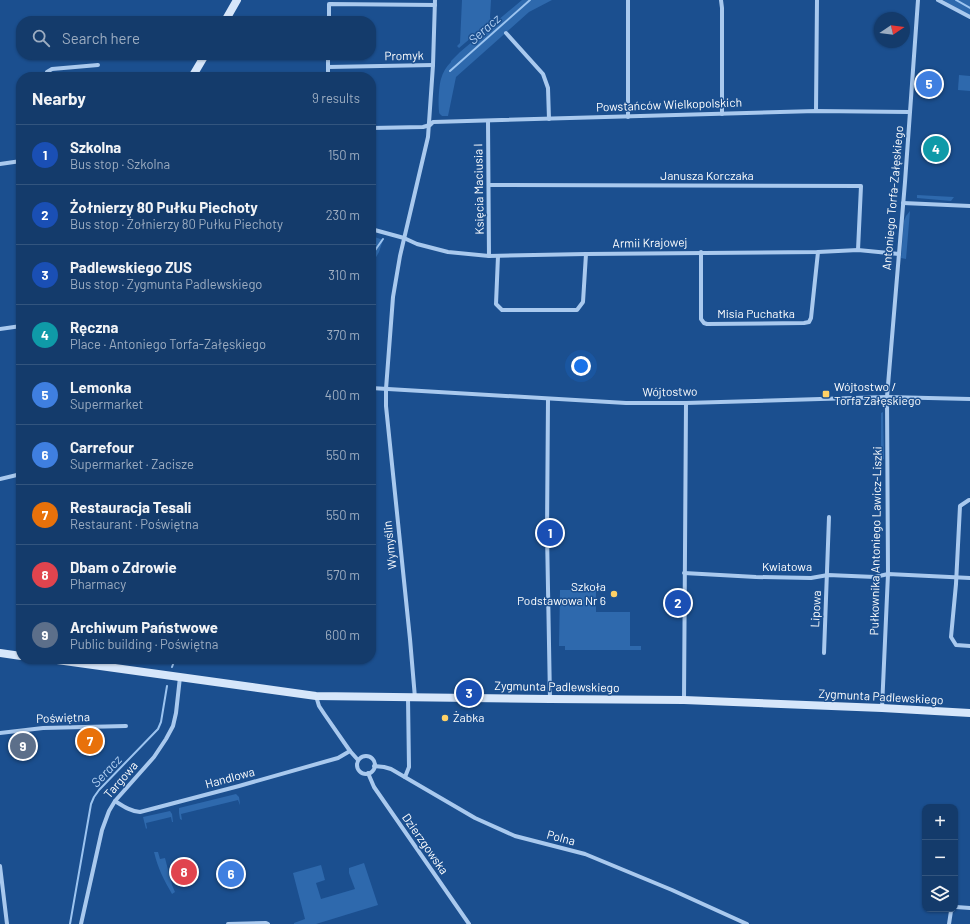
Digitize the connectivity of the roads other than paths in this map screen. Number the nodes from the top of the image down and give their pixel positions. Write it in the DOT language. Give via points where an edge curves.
graph roads {
  1 [pos="237,0"];
  2 [pos="435,0"];
  3 [pos="628,0"];
  4 [pos="721,0"];
  5 [pos="817,0"];
  6 [pos="918,0"];
  7 [pos="938,0"];
  8 [pos="435,5"];
  9 [pos="228,16"];
  10 [pos="329,16"];
  11 [pos="970,17"];
  12 [pos="506,33"];
  13 [pos="202,60"];
  14 [pos="328,60"];
  15 [pos="98,65"];
  16 [pos="433,65"];
  17 [pos="328,67"];
  18 [pos="47,72"];
  19 [pos="195,72"];
  20 [pos="328,72"];
  21 [pos="816,111"];
  22 [pos="910,112"];
  23 [pos="722,114"];
  24 [pos="628,116"];
  25 [pos="549,119"];
  26 [pos="488,121"];
  27 [pos="430,125"];
  28 [pos="376,128"];
  29 [pos="16,162"];
  30 [pos="0,164"];
  31 [pos="488,185"];
  32 [pos="903,203"];
  33 [pos="970,206"];
  34 [pos="376,230"];
  35 [pos="404,238"];
  36 [pos="858,250"];
  37 [pos="701,252"];
  38 [pos="818,252"];
  39 [pos="586,254"];
  40 [pos="898,254"];
  41 [pos="490,256"];
  42 [pos="498,256"];
  43 [pos="16,327"];
  44 [pos="0,329"];
  45 [pos="376,388"];
  46 [pos="386,389"];
  47 [pos="887,397"];
  48 [pos="548,399"];
  49 [pos="970,399"];
  50 [pos="686,403"];
  51 [pos="16,475"];
  52 [pos="0,480"];
  53 [pos="970,500"];
  54 [pos="829,517"];
  55 [pos="684,573"];
  56 [pos="888,574"];
  57 [pos="828,575"];
  58 [pos="957,577"];
  59 [pos="970,578"];
  60 [pos="970,646"];
  61 [pos="0,653"];
  62 [pos="824,653"];
  63 [pos="16,655"];
  64 [pos="93,664"];
  65 [pos="180,677"];
  66 [pos="316,696"];
  67 [pos="411,698"];
  68 [pos="550,700"];
  69 [pos="684,700"];
  70 [pos="882,708"];
  71 [pos="970,714"];
  72 [pos="126,726"];
  73 [pos="0,733"];
  74 [pos="350,751"];
  75 [pos="358,760"];
  76 [pos="374,766"];
  77 [pos="368,773"];
  78 [pos="405,777"];
  79 [pos="115,801"];
  80 [pos="0,866"];
  81 [pos="958,906"];
  82 [pos="970,908"];
  83 [pos="951,912"];
  84 [pos="8,924"];
  85 [pos="82,924"];
  86 [pos="228,924"];
  87 [pos="268,924"];
  88 [pos="469,924"];
  89 [pos="747,924"];
  90 [pos="949,924"];
  1 -- 9 [label="street"];
  2 -- 8 [label="street, Wymyślin"];
  3 -- 24 [label="street"];
  4 -- 23 [label="street"];
  5 -- 21 [label="street"];
  6 -- 22 [label="street, Antoniego Torfa-Załęskiego"];
  7 -- 11 [label="street"];
  8 -- 10 [label="street" via="329,4"];
  8 -- 16 [label="street, Wymyślin"];
  12 -- 25 [label="street" via="543,74 548,88"];
  13 -- 19 [label="street"];
  14 -- 17 [label="street"];
  15 -- 18 [label="street" via="52,69"];
  16 -- 17 [label="street, Promyk"];
  16 -- 27 [label="street, Wymyślin"];
  17 -- 20 [label="street"];
  21 -- 22 [label="street, Powstańców Wielkopolskich"];
  21 -- 23 [label="street, Powstańców Wielkopolskich"];
  22 -- 32 [label="street, Antoniego Torfa-Załęskiego"];
  23 -- 24 [label="street, Powstańców Wielkopolskich"];
  24 -- 25 [label="street, Powstańców Wielkopolskich"];
  25 -- 26 [label="street, Powstańców Wielkopolskich"];
  26 -- 27 [label="street, Powstańców Wielkopolskich" via="433,122"];
  26 -- 31 [label="street, Księcia Maciusia I"];
  27 -- 28 [label="street, Powstańców Wielkopolskich"];
  27 -- 35 [label="street, Wymyślin"];
  29 -- 30 [label="street"];
  31 -- 36 [label="street, Janusza Korczaka" via="861,186"];
  31 -- 41 [label="street, Księcia Maciusia I"];
  32 -- 33 [label="street"];
  32 -- 40 [label="street, Antoniego Torfa-Załęskiego"];
  34 -- 35 [label="street, Armii Krajowej"];
  35 -- 41 [label="street, Armii Krajowej" via="448,252"];
  35 -- 46 [label="street, Wymyślin" via="393,297"];
  36 -- 38 [label="street, Armii Krajowej"];
  36 -- 40 [label="street, Armii Krajowej"];
  37 -- 38 [label="street, Armii Krajowej"];
  37 -- 38 [label="street, Misia Puchatka" via="702,319 704,323 714,324 808,322 811,318"];
  37 -- 39 [label="street, Armii Krajowej"];
  39 -- 42 [label="street, Armii Krajowej"];
  39 -- 42 [label="street" via="583,302 577,310 502,310 496,304"];
  40 -- 47 [label="street, Antoniego Torfa-Załęskiego"];
  41 -- 42 [label="street, Armii Krajowej"];
  43 -- 44 [label="street"];
  45 -- 46 [label="street, Wójtostwo"];
  46 -- 48 [label="street, Wójtostwo"];
  46 -- 67 [label="street, Wymyślin" via="410,639"];
  47 -- 49 [label="street, Wójtostwo"];
  47 -- 50 [label="street, Wójtostwo"];
  47 -- 56 [label="street, Pułkownika Antoniego Lawicz-Liszki"];
  48 -- 50 [label="street, Wójtostwo"];
  48 -- 68 [label="street"];
  50 -- 55 [label="street"];
  51 -- 52 [label="street"];
  53 -- 58 [label="street" via="960,506"];
  54 -- 57 [label="street, Lipowa"];
  55 -- 57 [label="street, Kwiatowa" via="811,578"];
  55 -- 69 [label="street"];
  56 -- 57 [label="street, Kwiatowa" via="875,577"];
  56 -- 58 [label="street, Kwiatowa"];
  56 -- 70 [label="street, Pułkownika Antoniego Lawicz-Liszki"];
  57 -- 62 [label="street, Lipowa"];
  58 -- 59 [label="street, Kwiatowa"];
  58 -- 60 [label="street" via="951,637 956,645"];
  61 -- 63 [label="street"];
  64 -- 65 [label="street, Zygmunta Padlewskiego"];
  65 -- 66 [label="street, Zygmunta Padlewskiego"];
  65 -- 79 [label="street, Targowa" via="176,713 166,739 154,757"];
  66 -- 67 [label="street, Zygmunta Padlewskiego"];
  66 -- 74 [label="street, Dzierzgowska" via="324,715"];
  67 -- 68 [label="street, Zygmunta Padlewskiego"];
  67 -- 78 [label="street, Wymyślin" via="409,767"];
  68 -- 69 [label="street, Zygmunta Padlewskiego"];
  69 -- 70 [label="street, Zygmunta Padlewskiego"];
  70 -- 71 [label="street, Zygmunta Padlewskiego"];
  72 -- 73 [label="street, Poświętna" via="43,728"];
  74 -- 75 [label="street, Dzierzgowska"];
  74 -- 79 [label="street, Handlowa" via="338,758 140,812"];
  75 -- 76 [label="street" via="363,756 369,756"];
  75 -- 77 [label="street, Dzierzgowska" via="357,766 360,771"];
  76 -- 77 [label="street"];
  76 -- 78 [label="street, Polna" via="391,769"];
  77 -- 88 [label="street, Dzierzgowska" via="374,787"];
  78 -- 89 [label="street, Polna" via="475,818 515,836 585,854"];
  79 -- 85 [label="street, Targowa" via="102,830"];
  80 -- 84 [label="street"];
  81 -- 82 [label="street"];
  83 -- 90 [label="street"];
  86 -- 87 [label="street"];
}
